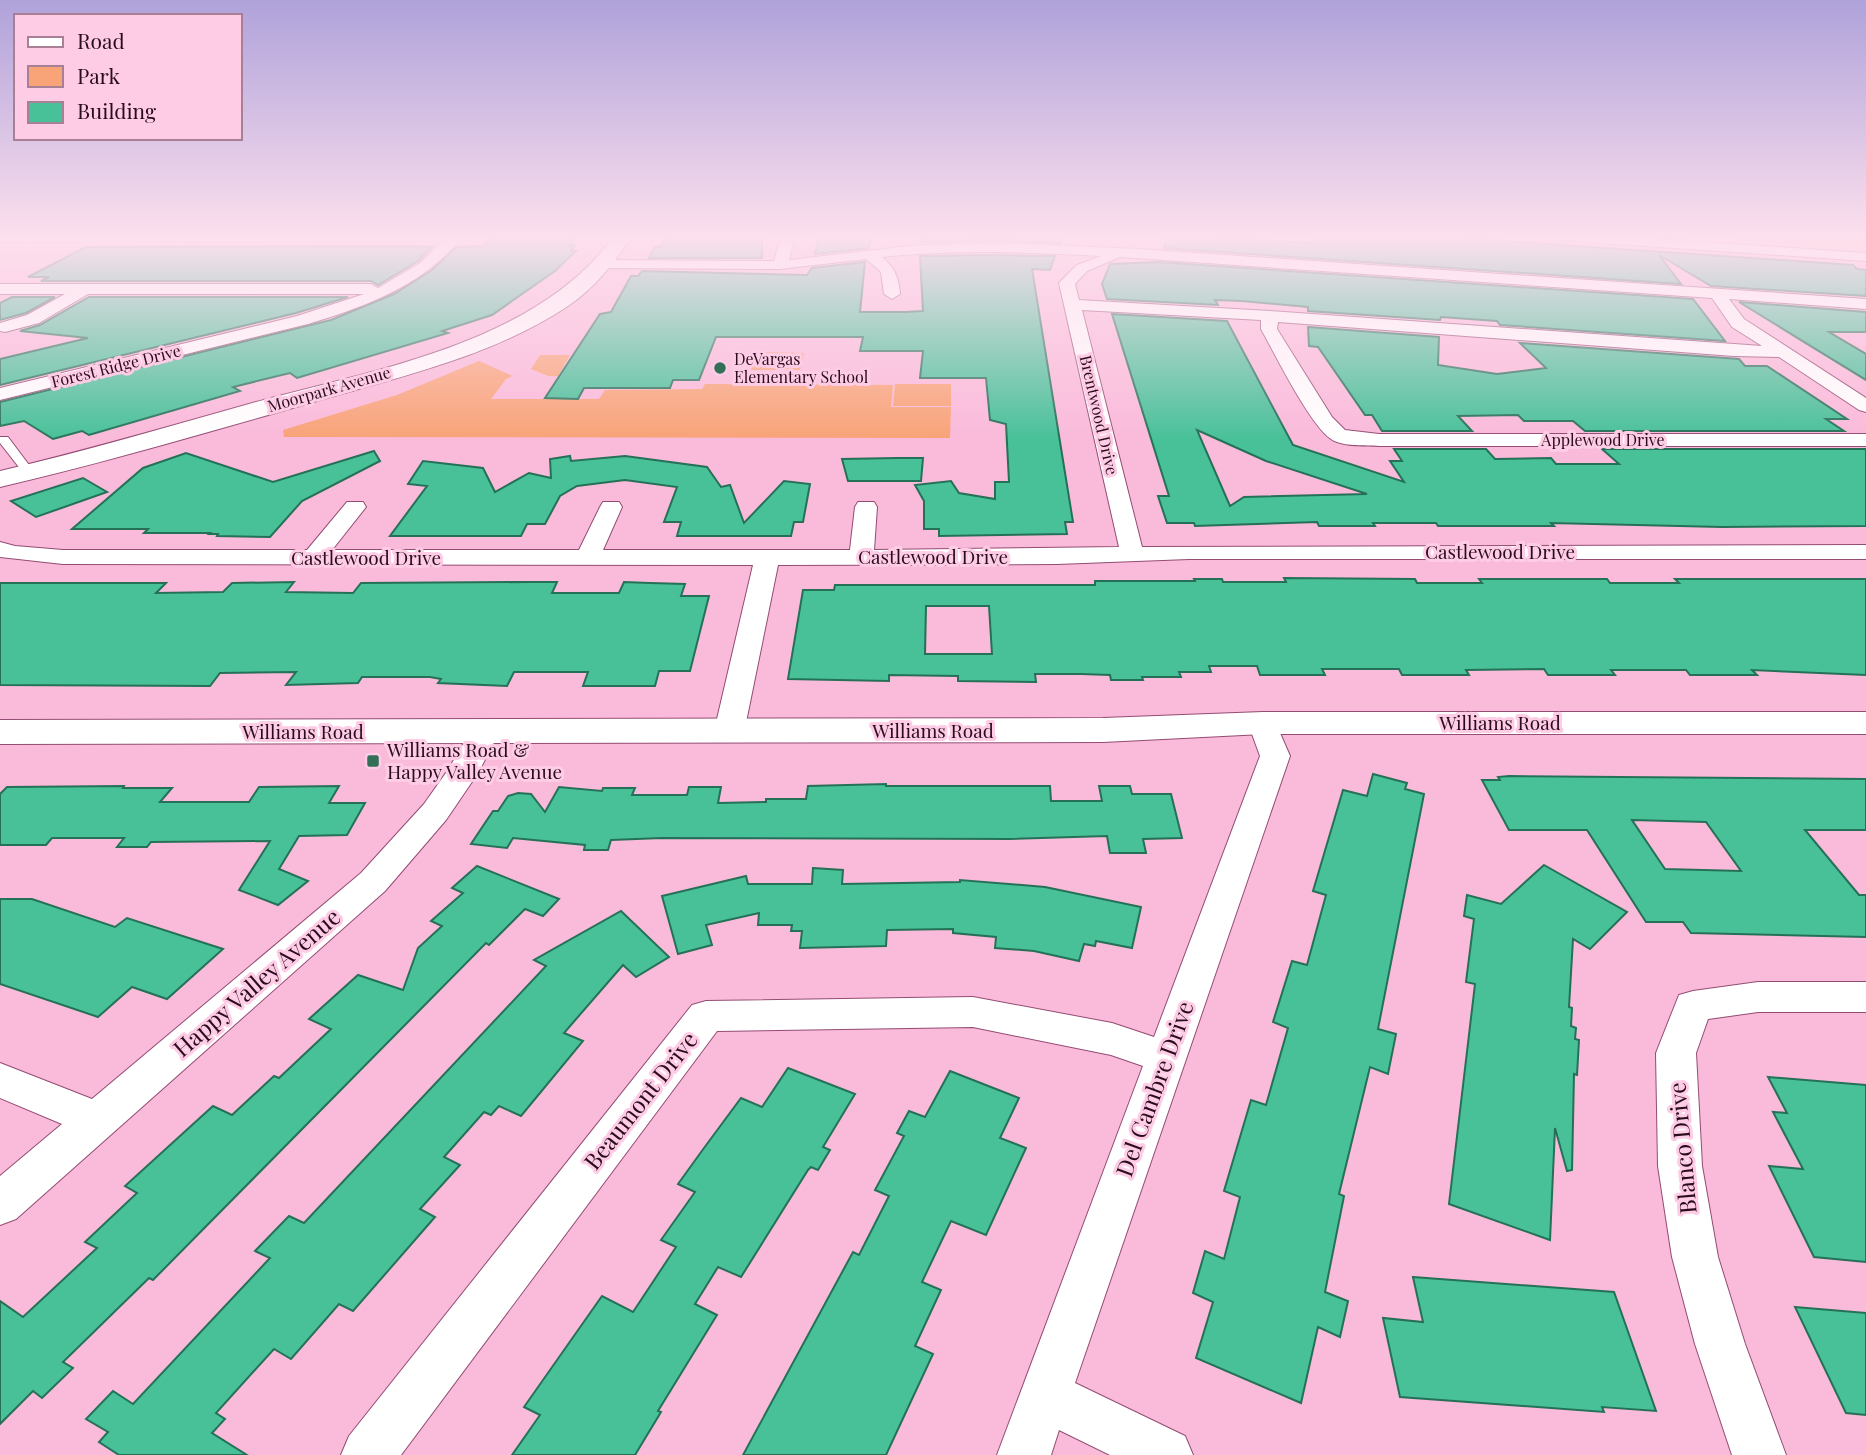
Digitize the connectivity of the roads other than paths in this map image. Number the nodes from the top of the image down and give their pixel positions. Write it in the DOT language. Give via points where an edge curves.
graph roads {
  1 [pos="59,304"];
  2 [pos="353,304"];
  3 [pos="556,304"];
  4 [pos="1724,304"];
  5 [pos="1074,305"];
  6 [pos="1269,316"];
  7 [pos="5,327"];
  8 [pos="1784,352"];
  9 [pos="0,394"];
  10 [pos="1866,406"];
  11 [pos="0,440"];
  12 [pos="1866,440"];
  13 [pos="29,473"];
  14 [pos="0,479"];
  15 [pos="355,507"];
  16 [pos="866,507"];
  17 [pos="611,508"];
  18 [pos="0,549"];
  19 [pos="1866,552"];
  20 [pos="1132,554"];
  21 [pos="588,557"];
  22 [pos="860,557"];
  23 [pos="313,558"];
  24 [pos="766,558"];
  25 [pos="1263,723"];
  26 [pos="1866,723"];
  27 [pos="0,732"];
  28 [pos="729,732"];
  29 [pos="484,733"];
  30 [pos="1866,997"];
  31 [pos="1166,1057"];
  32 [pos="0,1080"];
  33 [pos="99,1121"];
  34 [pos="0,1204"];
  35 [pos="1046,1395"];
  36 [pos="368,1455"];
  37 [pos="1024,1455"];
  38 [pos="1166,1455"];
  39 [pos="1759,1455"];
  1 -- 7 [label="street" via="33,319"];
  2 -- 9 [label="street, Forest Ridge Drive"];
  3 -- 13 [label="street, Moorpark Avenue" via="509,331 444,356"];
  4 -- 8 [label="street" via="1738,323"];
  5 -- 6 [label="street"];
  5 -- 20 [label="street, Brentwood Drive"];
  6 -- 8 [label="street" via="1484,340"];
  6 -- 12 [label="street, Applewood Drive" via="1269,329 1324,420 1339,436 1379,440"];
  8 -- 10 [label="street"];
  11 -- 13 [label="lane" via="4,439"];
  13 -- 14 [label="street, Moorpark Avenue"];
  15 -- 23 [label="street"];
  16 -- 22 [label="street"];
  17 -- 21 [label="street"];
  18 -- 23 [label="street, Castlewood Drive" via="63,557"];
  19 -- 20 [label="street, Castlewood Drive"];
  20 -- 22 [label="street, Castlewood Drive"];
  21 -- 23 [label="street, Castlewood Drive"];
  21 -- 24 [label="street, Castlewood Drive"];
  22 -- 24 [label="street, Castlewood Drive"];
  24 -- 28 [label="street"];
  25 -- 26 [label="street, Williams Road"];
  25 -- 28 [label="street, Williams Road" via="1103,730"];
  25 -- 31 [label="street, Del Cambre Drive" via="1275,756"];
  27 -- 29 [label="street, Williams Road"];
  28 -- 29 [label="street, Williams Road"];
  29 -- 33 [label="street, Happy Valley Avenue" via="435,812 373,882"];
  30 -- 39 [label="street, Blanco Drive" via="1758,997 1693,1006 1676,1053 1680,1166 1695,1257"];
  31 -- 35 [label="street, Del Cambre Drive"];
  31 -- 36 [label="street, Beaumont Drive" via="1112,1039 973,1012 706,1016"];
  32 -- 33 [label="street"];
  33 -- 34 [label="street, Happy Valley Avenue"];
  35 -- 37 [label="street, Del Cambre Drive"];
  35 -- 38 [label="street"];
}
